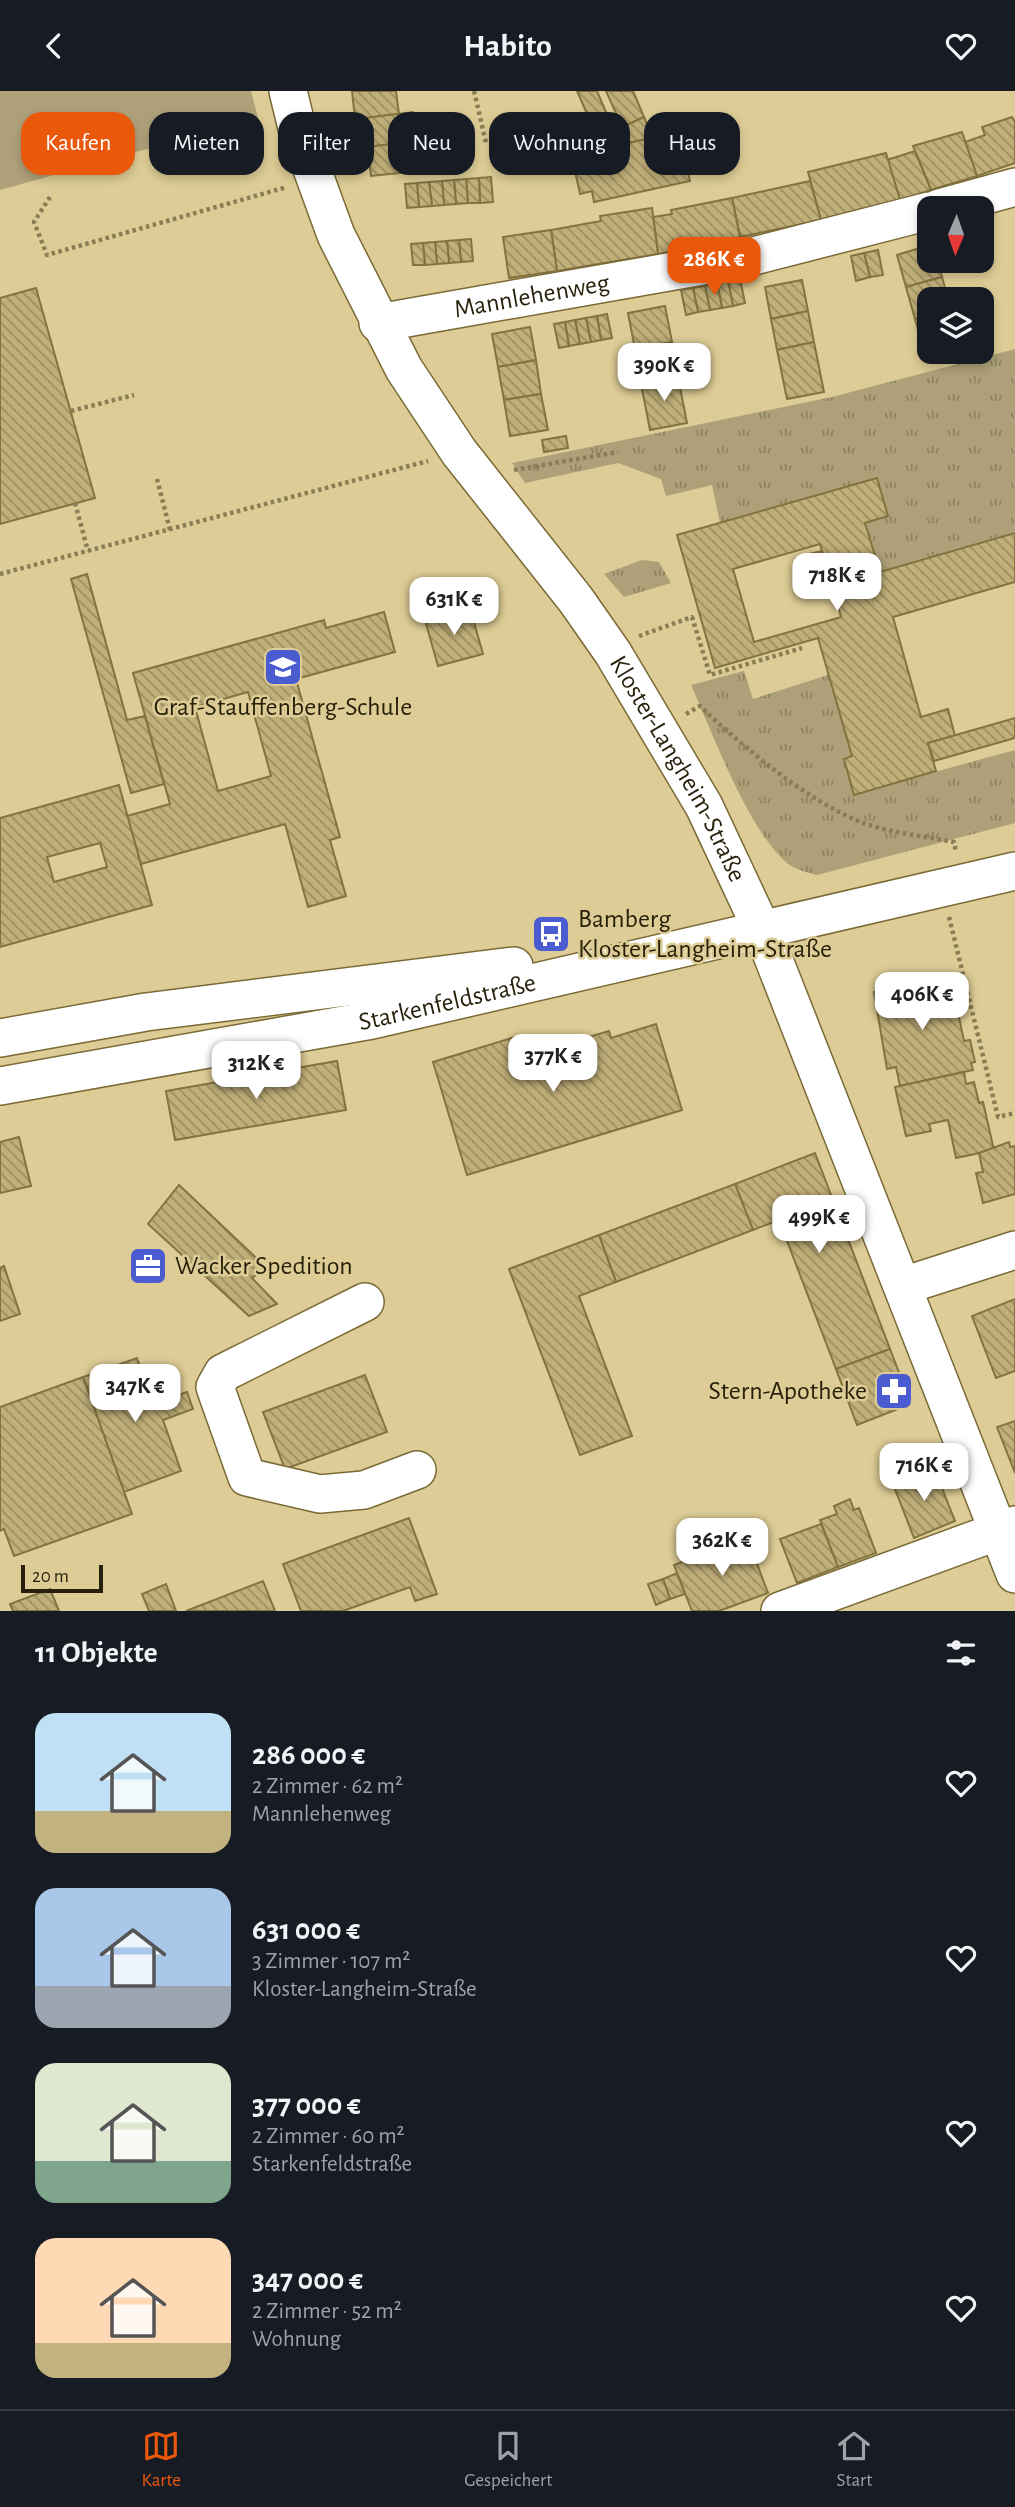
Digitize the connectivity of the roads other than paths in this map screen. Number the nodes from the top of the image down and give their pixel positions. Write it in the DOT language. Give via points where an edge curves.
graph roads {
  1 [pos="288,91"];
  2 [pos="1015,187"];
  3 [pos="982,196"];
  4 [pos="917,214"];
  5 [pos="378,323"];
  6 [pos="1015,871"];
  7 [pos="763,932"];
  8 [pos="644,957"];
  9 [pos="0,1038"];
  10 [pos="0,1086"];
  11 [pos="1015,1249"];
  12 [pos="903,1286"];
  13 [pos="365,1302"];
  14 [pos="416,1469"];
  15 [pos="1007,1528"];
  16 [pos="1015,1574"];
  17 [pos="820,1604"];
  18 [pos="780,1611"];
  1 -- 5 [label="street, Kloster-Langheim-Straße" via="336,235"];
  2 -- 3 [label="street"];
  4 -- 5 [label="street, Mannlehenweg" via="742,259"];
  5 -- 7 [label="street, Kloster-Langheim-Straße" via="459,452 609,647 704,806"];
  6 -- 7 [label="street, Starkenfeldstraße"];
  7 -- 8 [label="street, Starkenfeldstraße"];
  7 -- 12 [label="street, Kloster-Langheim-Straße"];
  8 -- 9 [label="street, Starkenfeldstraße" via="555,960 146,1012"];
  8 -- 10 [label="street, Starkenfeldstraße" via="372,1020"];
  11 -- 12 [label="street"];
  12 -- 15 [label="street, Kloster-Langheim-Straße"];
  13 -- 14 [label="street" via="223,1373 215,1387 247,1476 320,1494 365,1490"];
  15 -- 16 [label="street, Kloster-Langheim-Straße"];
  15 -- 17 [label="street"];
  17 -- 18 [label="street"];
}
